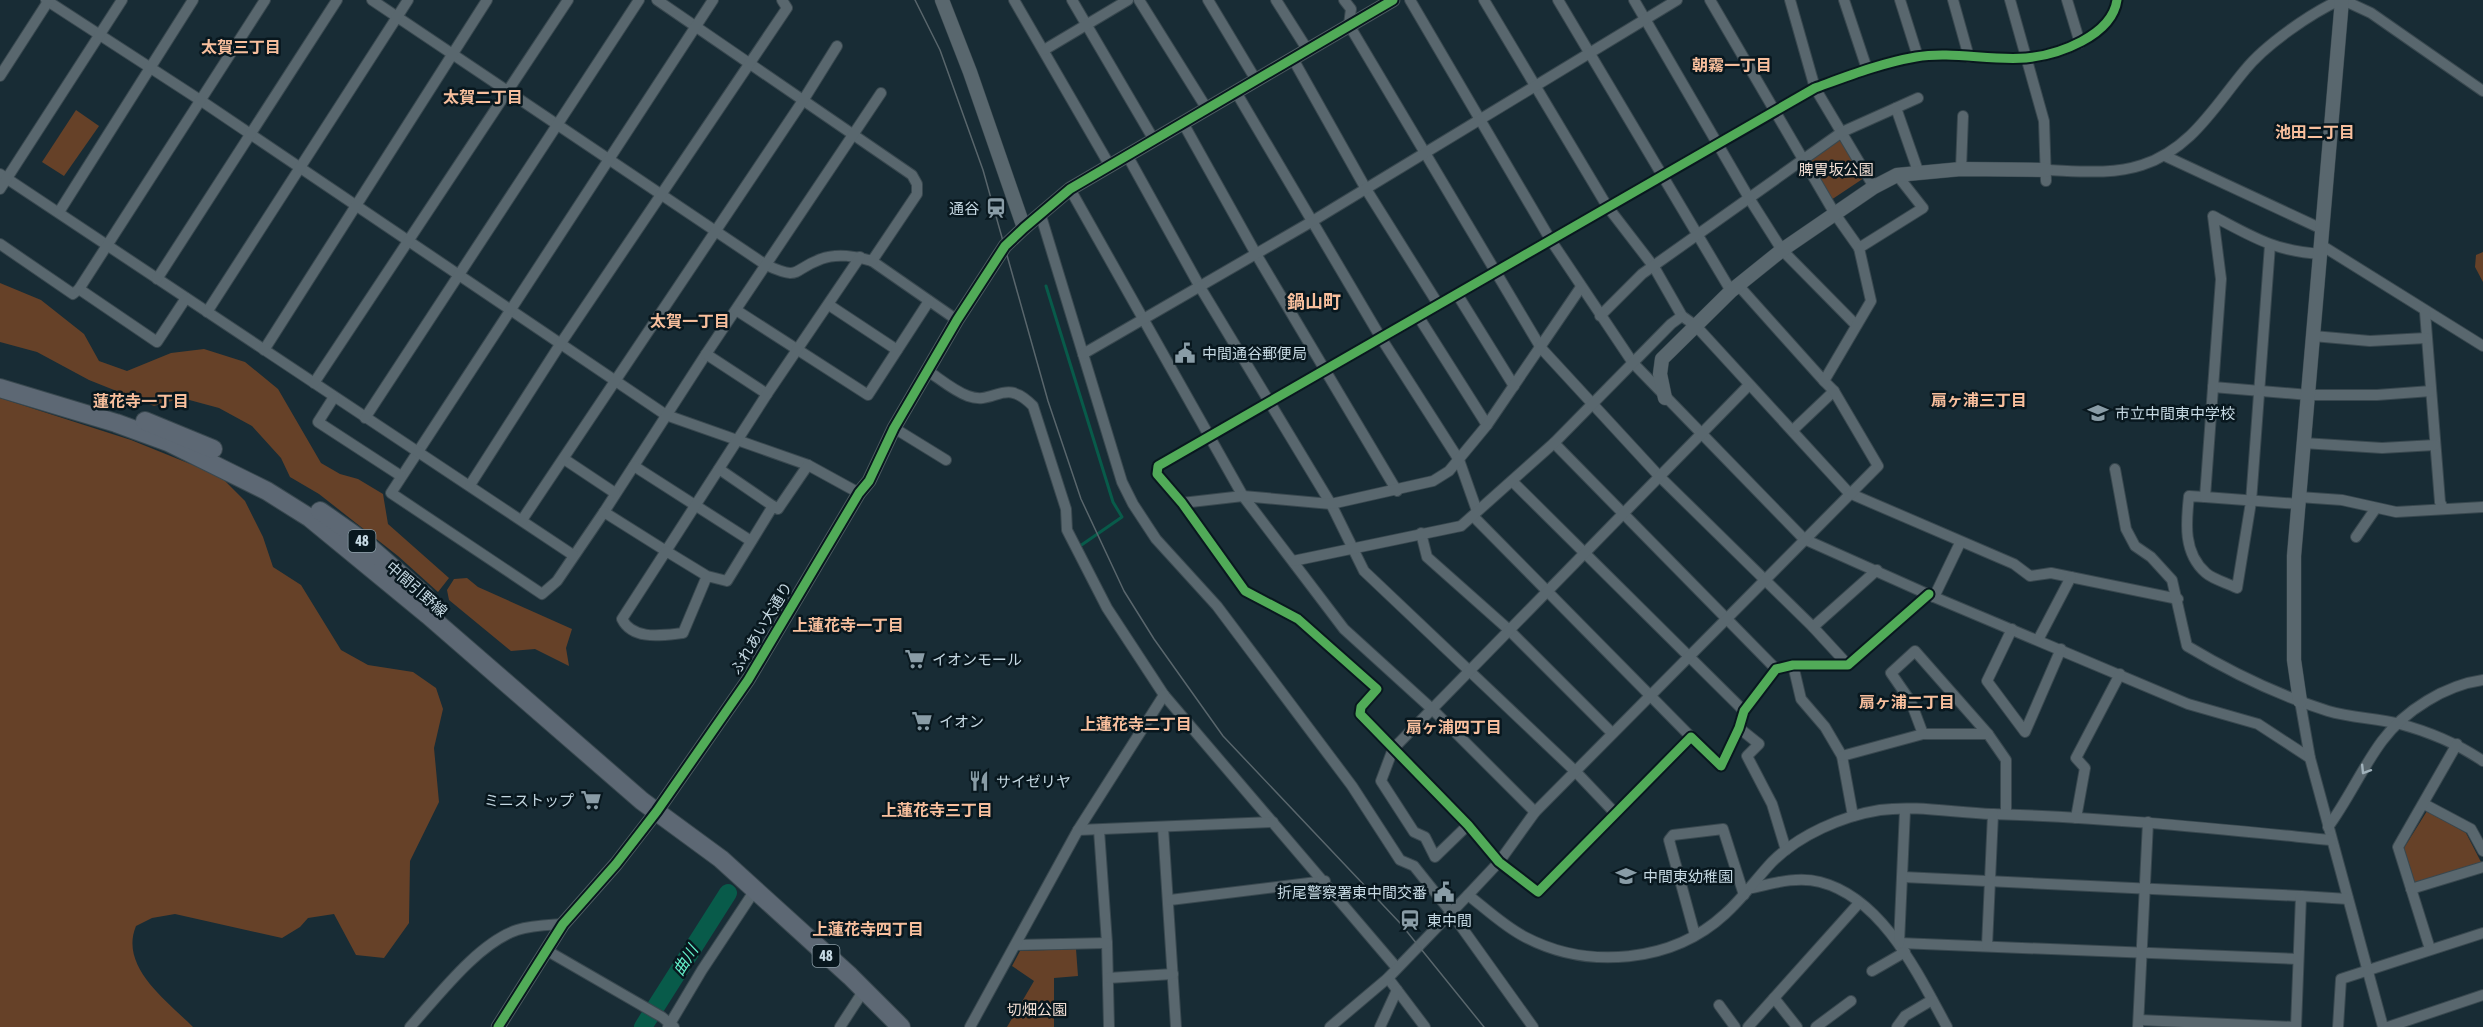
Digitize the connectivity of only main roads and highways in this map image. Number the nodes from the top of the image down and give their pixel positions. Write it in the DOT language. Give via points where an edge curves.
graph roads {
  1 [pos="0,376"];
  2 [pos="0,388"];
  3 [pos="657,811"];
  4 [pos="901,1027"];
  1 -- 3 [label="main road, 中間引野線 / 48" via="176,432 275,482 319,510 360,539 648,792"];
  2 -- 3 [label="main road, 中間引野線 / 48" via="168,442 267,491 309,518 420,607"];
  3 -- 4 [label="main road, 中間引野線 / 48" via="730,867"];
}
